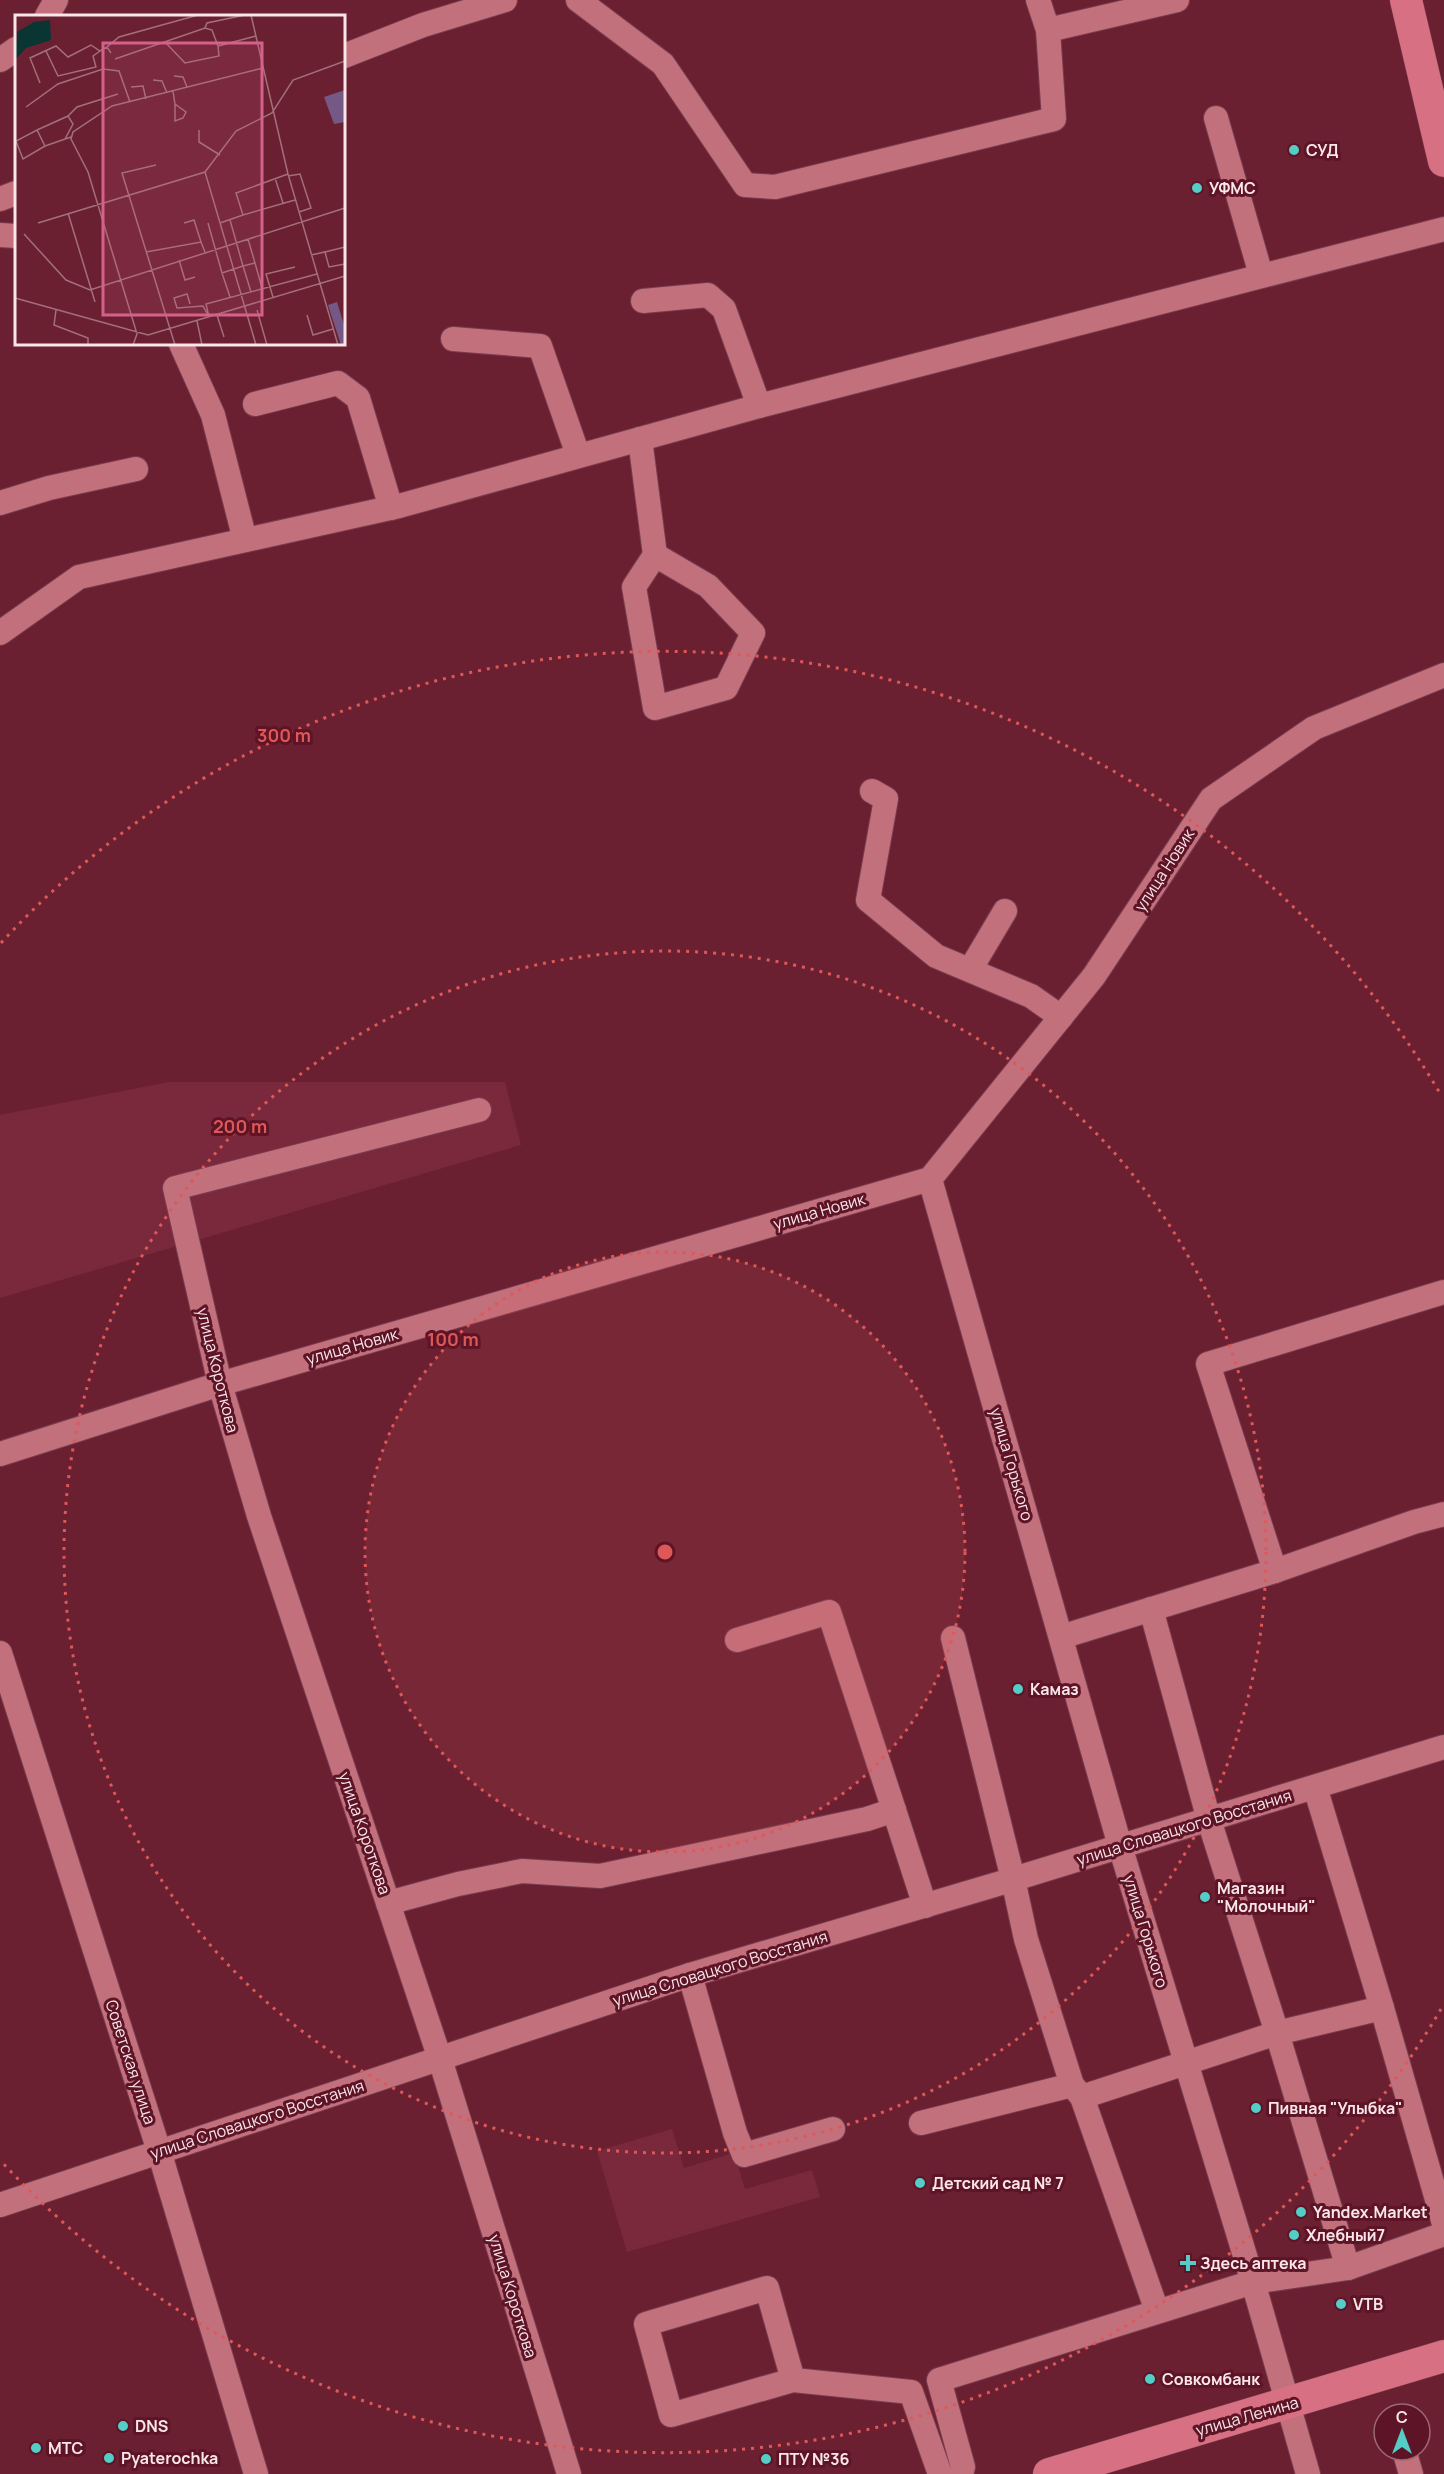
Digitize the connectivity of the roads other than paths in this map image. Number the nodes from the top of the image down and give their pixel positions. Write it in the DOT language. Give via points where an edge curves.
graph roads {
  1 [pos="56,0"];
  2 [pos="506,0"];
  3 [pos="578,0"];
  4 [pos="1038,0"];
  5 [pos="1176,0"];
  6 [pos="1406,0"];
  7 [pos="48,15"];
  8 [pos="1048,30"];
  9 [pos="15,50"];
  10 [pos="345,56"];
  11 [pos="0,60"];
  12 [pos="1216,117"];
  13 [pos="1444,161"];
  14 [pos="15,193"];
  15 [pos="0,199"];
  16 [pos="1444,229"];
  17 [pos="0,235"];
  18 [pos="15,236"];
  19 [pos="1261,275"];
  20 [pos="643,301"];
  21 [pos="453,339"];
  22 [pos="181,345"];
  23 [pos="255,404"];
  24 [pos="759,406"];
  25 [pos="640,439"];
  26 [pos="578,455"];
  27 [pos="136,468"];
  28 [pos="0,503"];
  29 [pos="391,508"];
  30 [pos="245,540"];
  31 [pos="655,555"];
  32 [pos="0,633"];
  33 [pos="1444,675"];
  34 [pos="872,791"];
  35 [pos="1005,911"];
  36 [pos="970,970"];
  37 [pos="1061,1017"];
  38 [pos="479,1110"];
  39 [pos="930,1179"];
  40 [pos="1444,1292"];
  41 [pos="220,1384"];
  42 [pos="0,1454"];
  43 [pos="1444,1514"];
  44 [pos="1275,1571"];
  45 [pos="1151,1609"];
  46 [pos="1061,1637"];
  47 [pos="954,1638"];
  48 [pos="737,1640"];
  49 [pos="0,1653"];
  50 [pos="1444,1747"];
  51 [pos="1315,1787"];
  52 [pos="894,1810"];
  53 [pos="1209,1820"];
  54 [pos="1120,1846"];
  55 [pos="1013,1879"];
  56 [pos="388,1903"];
  57 [pos="925,1906"];
  58 [pos="690,1976"];
  59 [pos="1382,2008"];
  60 [pos="1277,2033"];
  61 [pos="440,2059"];
  62 [pos="1185,2064"];
  63 [pos="1077,2091"];
  64 [pos="921,2122"];
  65 [pos="833,2128"];
  66 [pos="159,2151"];
  67 [pos="0,2205"];
  68 [pos="1444,2224"];
  69 [pos="1444,2234"];
  70 [pos="1348,2268"];
  71 [pos="1253,2282"];
  72 [pos="1157,2311"];
  73 [pos="1444,2356"];
  74 [pos="793,2380"];
  75 [pos="1287,2404"];
  76 [pos="256,2474"];
  77 [pos="569,2474"];
  78 [pos="940,2474"];
  79 [pos="961,2474"];
  80 [pos="1049,2474"];
  81 [pos="1308,2474"];
  1 -- 7 [label="street"];
  2 -- 10 [label="street" via="423,25"];
  3 -- 8 [label="street" via="663,64 745,185 775,187 1054,118"];
  4 -- 8 [label="street"];
  5 -- 8 [label="street"];
  6 -- 13 [label="main road"];
  9 -- 11 [label="street"];
  12 -- 19 [label="street"];
  14 -- 15 [label="street"];
  16 -- 19 [label="street"];
  17 -- 18 [label="street"];
  19 -- 24 [label="street"];
  20 -- 24 [label="street" via="708,295 724,309"];
  21 -- 26 [label="street" via="540,345"];
  22 -- 30 [label="street" via="213,415"];
  23 -- 29 [label="street" via="338,383 358,398"];
  24 -- 25 [label="street"];
  25 -- 26 [label="street"];
  25 -- 31 [label="street"];
  26 -- 29 [label="street"];
  27 -- 28 [label="street"];
  29 -- 30 [label="street"];
  30 -- 32 [label="street" via="79,577"];
  31 -- 31 [label="street" via="708,586 753,633 726,688 655,708 634,587"];
  33 -- 37 [label="street, улица Новик" via="1314,728 1211,799 1094,976"];
  34 -- 36 [label="street" via="886,799 868,900 936,956"];
  35 -- 36 [label="street"];
  36 -- 37 [label="street" via="1031,996"];
  37 -- 39 [label="street, улица Новик"];
  38 -- 41 [label="street, улица Короткова" via="175,1188"];
  39 -- 41 [label="street, улица Новик"];
  39 -- 46 [label="street, улица Горького"];
  40 -- 44 [label="street" via="1208,1364"];
  41 -- 42 [label="street, улица Новик"];
  41 -- 56 [label="street, улица Короткова" via="259,1516"];
  43 -- 44 [label="street"];
  44 -- 45 [label="street"];
  45 -- 46 [label="street"];
  45 -- 53 [label="street"];
  46 -- 54 [label="street, улица Горького"];
  47 -- 55 [label="street"];
  48 -- 52 [label="street" via="830,1612"];
  49 -- 66 [label="street, Советская улица"];
  50 -- 51 [label="street, улица Словацкого Восстания"];
  51 -- 53 [label="street, улица Словацкого Восстания"];
  51 -- 59 [label="street"];
  52 -- 56 [label="street" via="600,1876 522,1871"];
  52 -- 57 [label="street"];
  53 -- 54 [label="street, улица Словацкого Восстания"];
  53 -- 60 [label="street"];
  54 -- 55 [label="street, улица Словацкого Восстания"];
  54 -- 62 [label="street, улица Горького"];
  55 -- 57 [label="street, улица Словацкого Восстания"];
  55 -- 63 [label="street" via="1026,1939"];
  56 -- 61 [label="street, улица Короткова"];
  57 -- 58 [label="street, улица Словацкого Восстания"];
  58 -- 61 [label="street, улица Словацкого Восстания"];
  58 -- 65 [label="street" via="744,2155"];
  59 -- 60 [label="street"];
  59 -- 68 [label="street"];
  60 -- 62 [label="street"];
  60 -- 70 [label="street"];
  61 -- 66 [label="street, улица Словацкого Восстания"];
  61 -- 77 [label="street, улица Короткова"];
  62 -- 63 [label="street"];
  62 -- 71 [label="street, улица Горького"];
  63 -- 64 [label="street"];
  63 -- 72 [label="street"];
  66 -- 67 [label="street, улица Словацкого Восстания"];
  66 -- 76 [label="street, Советская улица"];
  69 -- 70 [label="street"];
  70 -- 71 [label="street"];
  71 -- 72 [label="street"];
  71 -- 75 [label="street, улица Горького"];
  72 -- 79 [label="street" via="939,2380 963,2467"];
  73 -- 75 [label="main road, улица Ленина"];
  74 -- 74 [label="street" via="671,2415 646,2324 767,2288"];
  74 -- 78 [label="street" via="912,2392"];
  75 -- 80 [label="main road, улица Ленина"];
  75 -- 81 [label="street, улица Горького"];
}
